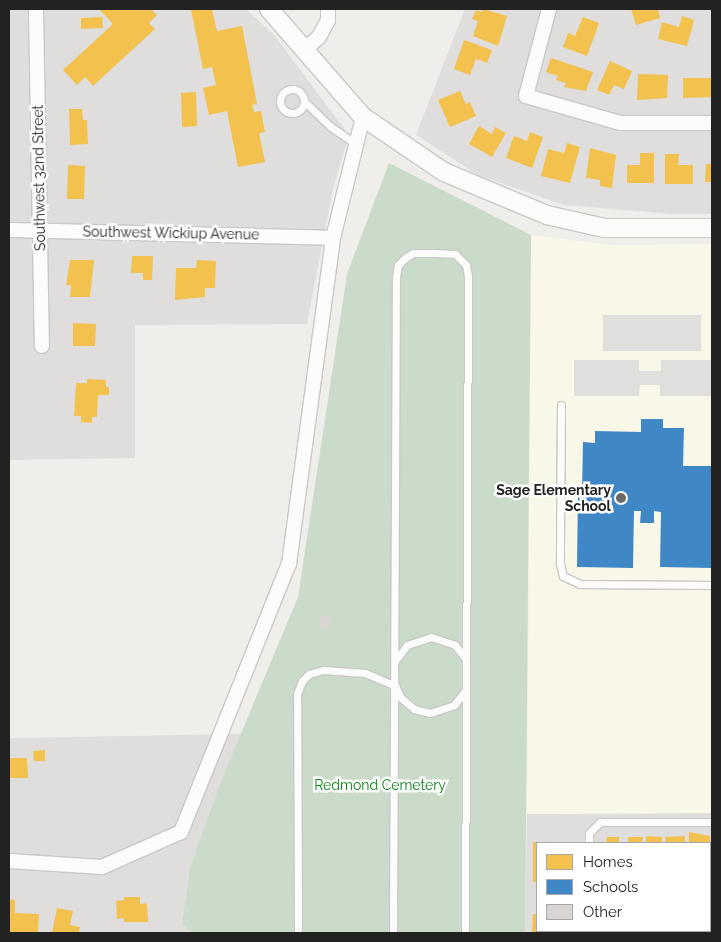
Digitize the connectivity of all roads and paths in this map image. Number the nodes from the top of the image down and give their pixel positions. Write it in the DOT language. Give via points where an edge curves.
graph roads {
  1 [pos="36,9"];
  2 [pos="269,9"];
  3 [pos="328,9"];
  4 [pos="549,9"];
  5 [pos="304,50"];
  6 [pos="304,101"];
  7 [pos="363,117"];
  8 [pos="712,123"];
  9 [pos="356,144"];
  10 [pos="712,228"];
  11 [pos="9,230"];
  12 [pos="40,230"];
  13 [pos="333,238"];
  14 [pos="42,346"];
  15 [pos="561,405"];
  16 [pos="712,584"];
  17 [pos="466,662"];
  18 [pos="395,663"];
  19 [pos="394,686"];
  20 [pos="466,688"];
  21 [pos="712,822"];
  22 [pos="589,842"];
  23 [pos="9,862"];
  24 [pos="298,933"];
  25 [pos="394,933"];
  26 [pos="466,933"];
  1 -- 12 [label="street, Southwest 32nd Street"];
  2 -- 5 [label="street"];
  3 -- 5 [label="street" via="328,20 319,37"];
  4 -- 8 [label="street" via="526,96 620,123"];
  5 -- 7 [label="street"];
  6 -- 9 [label="lane" via="331,127"];
  7 -- 9 [label="street"];
  7 -- 10 [label="street" via="444,172 547,214 604,228"];
  9 -- 13 [label="street"];
  11 -- 12 [label="street, Southwest Wickiup Avenue"];
  12 -- 13 [label="street, Southwest Wickiup Avenue"];
  12 -- 14 [label="street, Southwest 32nd Street"];
  13 -- 23 [label="street" via="289,564 181,832 102,867"];
  15 -- 16 [label="lane" via="560,564 563,576 580,584"];
  17 -- 18 [label="lane" via="455,645 431,637 407,645"];
  17 -- 18 [label="lane" via="468,276 466,265 455,254 434,253 413,254 405,258 398,265 396,277"];
  17 -- 20 [label="lane"];
  18 -- 19 [label="lane"];
  19 -- 20 [label="lane" via="407,704 430,713 454,705"];
  19 -- 24 [label="lane" via="378,676 339,670 309,674 297,694"];
  19 -- 25 [label="lane"];
  20 -- 26 [label="lane"];
  21 -- 22 [label="lane" via="600,822 589,833"];
}
